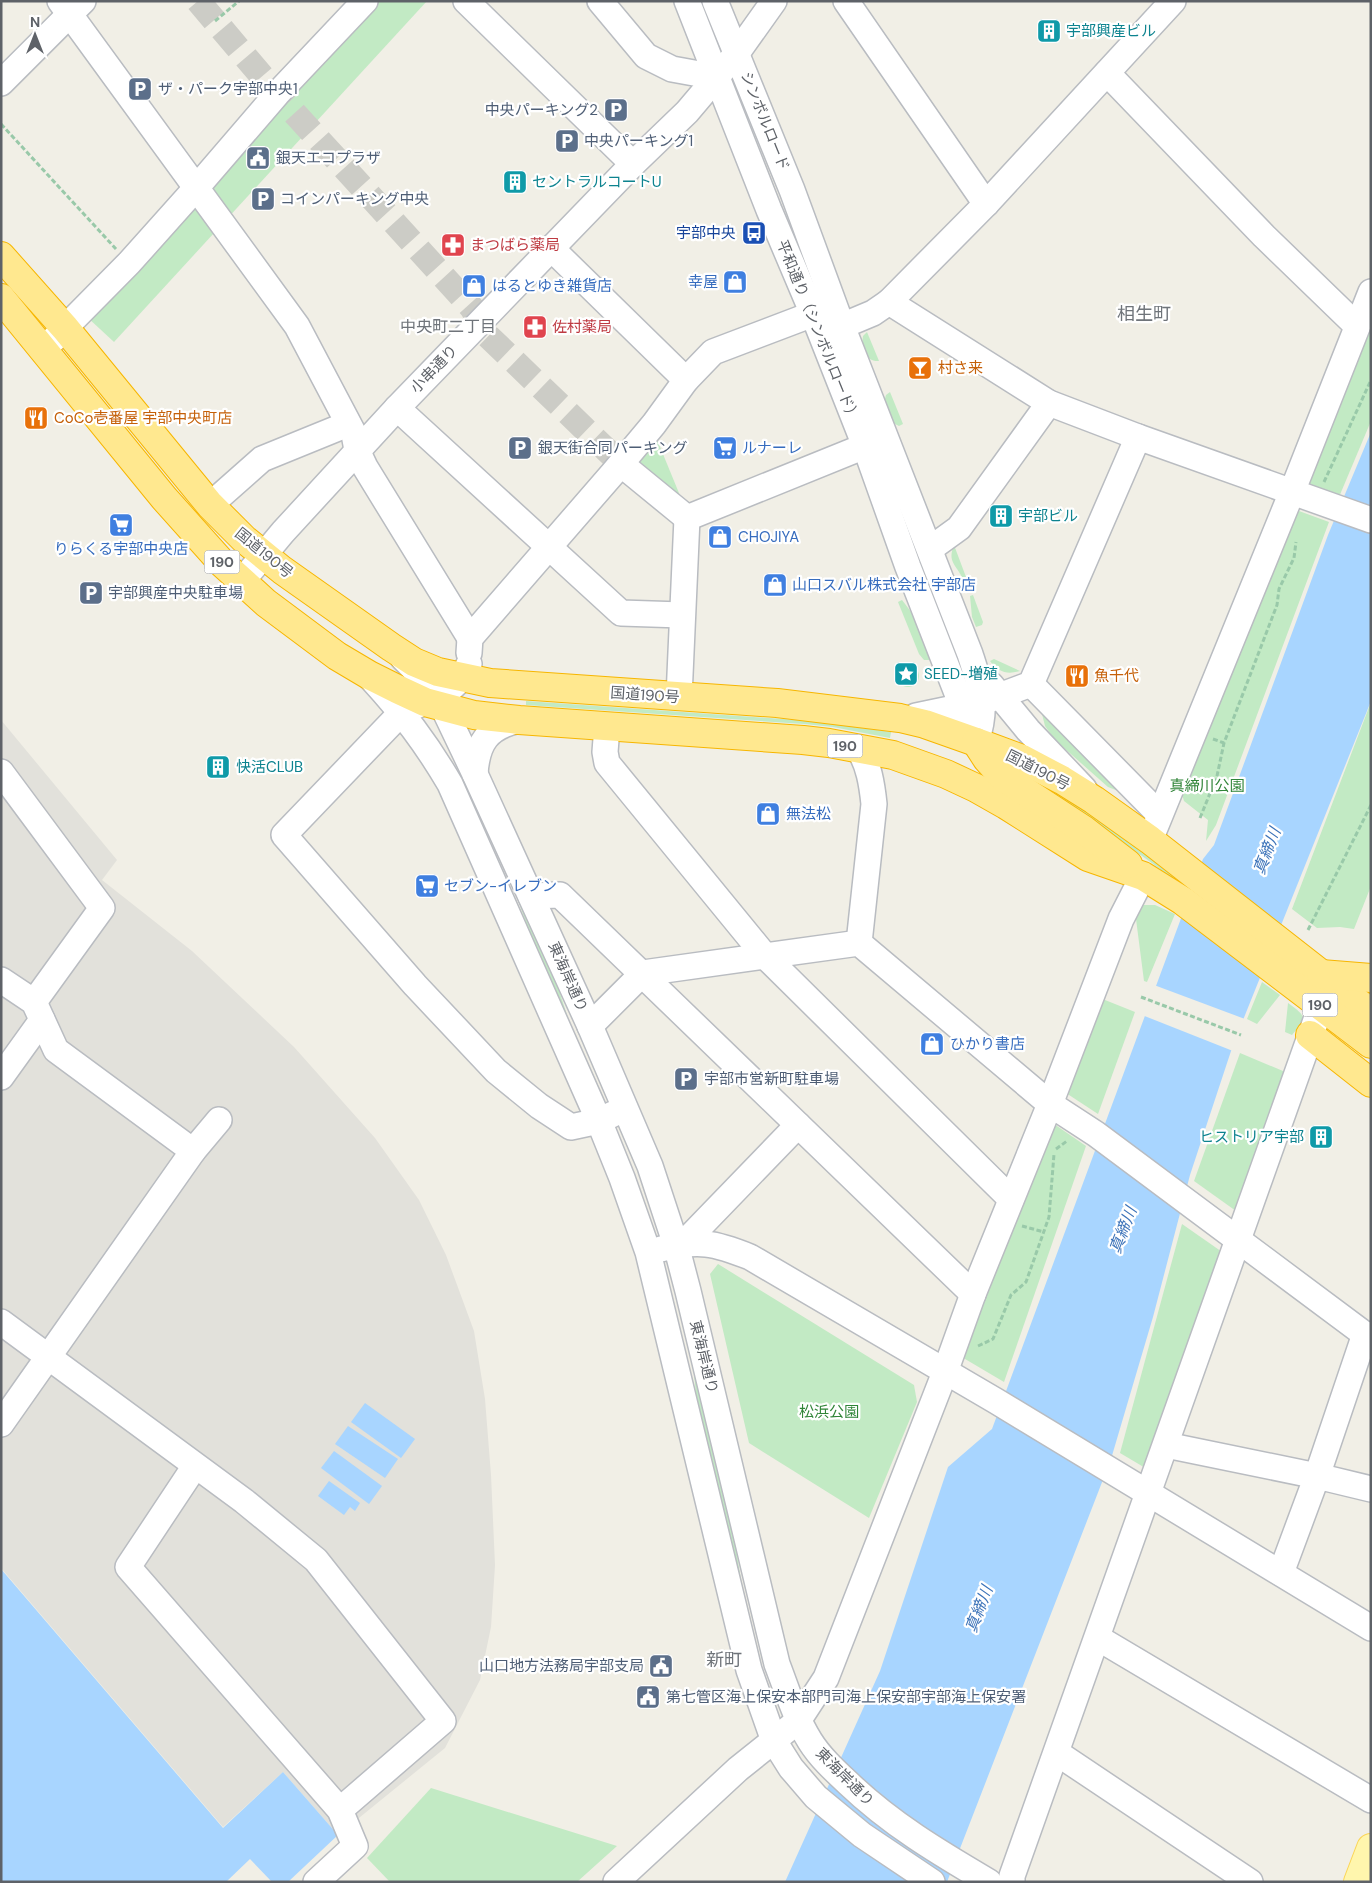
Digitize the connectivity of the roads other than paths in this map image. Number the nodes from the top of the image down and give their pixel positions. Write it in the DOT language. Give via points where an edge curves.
graph roads {
  1 [pos="466,1"];
  2 [pos="600,1"];
  3 [pos="687,1"];
  4 [pos="715,1"];
  5 [pos="774,1"];
  6 [pos="846,1"];
  7 [pos="1173,1"];
  8 [pos="70,5"];
  9 [pos="354,6"];
  10 [pos="737,53"];
  11 [pos="1107,72"];
  12 [pos="716,77"];
  13 [pos="1,83"];
  14 [pos="633,164"];
  15 [pos="197,187"];
  16 [pos="792,190"];
  17 [pos="986,204"];
  18 [pos="551,248"];
  19 [pos="1,256"];
  20 [pos="1371,292"];
  21 [pos="1,298"];
  22 [pos="889,302"];
  23 [pos="813,314"];
  24 [pos="842,326"];
  25 [pos="1357,326"];
  26 [pos="65,328"];
  27 [pos="44,349"];
  28 [pos="686,380"];
  29 [pos="1049,403"];
  30 [pos="397,408"];
  31 [pos="348,424"];
  32 [pos="1138,437"];
  33 [pos="865,446"];
  34 [pos="357,450"];
  35 [pos="621,464"];
  36 [pos="1292,492"];
  37 [pos="210,505"];
  38 [pos="687,518"];
  39 [pos="1371,520"];
  40 [pos="548,548"];
  41 [pos="930,549"];
  42 [pos="263,555"];
  43 [pos="242,581"];
  44 [pos="682,615"];
  45 [pos="470,638"];
  46 [pos="391,647"];
  47 [pos="946,663"];
  48 [pos="466,671"];
  49 [pos="490,683"];
  50 [pos="1031,684"];
  51 [pos="679,697"];
  52 [pos="982,702"];
  53 [pos="435,708"];
  54 [pos="908,717"];
  55 [pos="519,720"];
  56 [pos="606,726"];
  57 [pos="976,742"];
  58 [pos="858,748"];
  59 [pos="892,755"];
  60 [pos="1,772"];
  61 [pos="475,774"];
  62 [pos="450,784"];
  63 [pos="1094,800"];
  64 [pos="1159,814"];
  65 [pos="1150,840"];
  66 [pos="1143,876"];
  67 [pos="531,896"];
  68 [pos="859,943"];
  69 [pos="765,956"];
  70 [pos="643,973"];
  71 [pos="1321,974"];
  72 [pos="1371,978"];
  73 [pos="1,980"];
  74 [pos="1321,1006"];
  75 [pos="38,1011"];
  76 [pos="1371,1013"];
  77 [pos="590,1026"];
  78 [pos="1310,1035"];
  79 [pos="1371,1044"];
  80 [pos="1,1077"];
  81 [pos="1371,1083"];
  82 [pos="1050,1104"];
  83 [pos="626,1108"];
  84 [pos="219,1120"];
  85 [pos="599,1121"];
  86 [pos="798,1125"];
  87 [pos="192,1151"];
  88 [pos="1010,1199"];
  89 [pos="1239,1239"];
  90 [pos="680,1244"];
  91 [pos="648,1252"];
  92 [pos="973,1294"];
  93 [pos="1,1322"];
  94 [pos="1368,1336"];
  95 [pos="50,1357"];
  96 [pos="945,1372"];
  97 [pos="1,1424"];
  98 [pos="1166,1445"];
  99 [pos="195,1466"];
  100 [pos="1317,1476"];
  101 [pos="1371,1489"];
  102 [pos="1148,1494"];
  103 [pos="1282,1573"];
  104 [pos="1371,1628"];
  105 [pos="1098,1638"];
  106 [pos="798,1720"];
  107 [pos="774,1741"];
  108 [pos="1057,1753"];
  109 [pos="1371,1800"];
  110 [pos="340,1810"];
  111 [pos="1371,1848"];
  112 [pos="316,1882"];
  113 [pos="616,1882"];
  114 [pos="932,1882"];
  115 [pos="988,1882"];
  116 [pos="1012,1882"];
  117 [pos="1250,1882"];
  118 [pos="1358,1882"];
  1 -- 14 [label="street"];
  2 -- 12 [label="street" via="646,56 672,69"];
  3 -- 12 [label="street, 平和通り（シンボルロード）"];
  4 -- 10 [label="street"];
  5 -- 10 [label="street"];
  6 -- 17 [label="street"];
  7 -- 11 [label="street"];
  8 -- 13 [label="street"];
  8 -- 15 [label="street"];
  9 -- 15 [label="street"];
  10 -- 12 [label="street, 小串通り"];
  10 -- 16 [label="street, シンボルロード"];
  11 -- 17 [label="street"];
  11 -- 25 [label="street" via="1264,236"];
  12 -- 14 [label="street, 小串通り" via="687,112"];
  12 -- 23 [label="street, 平和通り（シンボルロード）"];
  14 -- 18 [label="street, 小串通り"];
  15 -- 26 [label="street"];
  15 -- 31 [label="street" via="297,326"];
  16 -- 24 [label="street, 平和通り（シンボルロード）"];
  17 -- 22 [label="street"];
  18 -- 28 [label="street"];
  18 -- 30 [label="street, 小串通り"];
  19 -- 26 [label="highway, 国道190号 / 190"];
  20 -- 25 [label="street"];
  21 -- 27 [label="highway, 190"];
  22 -- 24 [label="street"];
  22 -- 29 [label="street"];
  23 -- 28 [label="street" via="713,352"];
  23 -- 33 [label="street, 平和通り（シンボルロード）"];
  24 -- 41 [label="street, 平和通り（シンボルロード）"];
  25 -- 36 [label="street"];
  26 -- 27 [label="street"];
  26 -- 37 [label="highway, 国道190号 / 190"];
  27 -- 43 [label="highway, 190" via="164,498"];
  28 -- 35 [label="street"];
  29 -- 32 [label="street"];
  29 -- 41 [label="street" via="959,528"];
  30 -- 34 [label="street, 小串通り"];
  30 -- 40 [label="street"];
  31 -- 34 [label="street"];
  31 -- 37 [label="street" via="262,459"];
  32 -- 36 [label="street"];
  32 -- 50 [label="street"];
  33 -- 38 [label="street"];
  33 -- 47 [label="street, 平和通り（シンボルロード）"];
  34 -- 42 [label="street, 小串通り"];
  34 -- 45 [label="street"];
  35 -- 38 [label="street"];
  35 -- 40 [label="street"];
  36 -- 39 [label="street"];
  36 -- 64 [label="street" via="1170,794"];
  37 -- 42 [label="highway, 国道190号 / 190"];
  38 -- 44 [label="street"];
  40 -- 44 [label="street" via="621,613"];
  40 -- 45 [label="street"];
  41 -- 52 [label="street, 平和通り（シンボルロード）" via="970,654 980,670"];
  42 -- 43 [label="street, 小串通り"];
  42 -- 46 [label="highway, 国道190号 / 190"];
  43 -- 53 [label="highway, 190" via="337,656"];
  44 -- 51 [label="street"];
  45 -- 48 [label="street"];
  46 -- 48 [label="highway, 国道190号 / 190" via="438,672"];
  46 -- 53 [label="street" via="420,675"];
  47 -- 52 [label="street, 平和通り（シンボルロード）"];
  47 -- 54 [label="street" via="944,692 924,713"];
  48 -- 49 [label="highway, 国道190号 / 190"];
  48 -- 53 [label="street"];
  49 -- 51 [label="highway, 国道190号 / 190"];
  49 -- 53 [label="street" via="468,696"];
  50 -- 52 [label="street"];
  50 -- 64 [label="street"];
  51 -- 54 [label="highway, 国道190号 / 190" via="777,703"];
  52 -- 54 [label="street"];
  52 -- 57 [label="street, 平和通り（シンボルロード）"];
  52 -- 63 [label="street, 平和通り（シンボルロード）" via="1028,730"];
  53 -- 55 [label="highway, 190"];
  53 -- 61 [label="street, 東海岸通り"];
  53 -- 62 [label="street"];
  53 -- 62 [label="street" via="430,750"];
  53 -- 85 [label="street" via="284,835 415,985 496,1071 571,1127"];
  54 -- 57 [label="highway, 国道190号 / 190"];
  55 -- 56 [label="highway, 190"];
  55 -- 61 [label="street" via="497,727 488,735 480,746"];
  56 -- 58 [label="highway, 190" via="795,739"];
  56 -- 69 [label="street" via="607,764"];
  57 -- 59 [label="highway" via="968,749 942,757"];
  57 -- 63 [label="highway, 国道190号 / 190" via="1022,759"];
  57 -- 66 [label="highway" via="1003,777 1084,830"];
  58 -- 59 [label="highway, 190"];
  58 -- 68 [label="street" via="867,765 874,804"];
  59 -- 66 [label="highway, 190" via="976,788 1088,858"];
  60 -- 75 [label="street" via="102,908"];
  61 -- 67 [label="street, 東海岸通り"];
  62 -- 85 [label="street, 東海岸通り"];
  63 -- 65 [label="highway, 国道190号 / 190"];
  64 -- 65 [label="street"];
  65 -- 71 [label="highway, 国道190号 / 190"];
  66 -- 74 [label="highway, 190" via="1183,901"];
  66 -- 82 [label="street" via="1121,919"];
  67 -- 70 [label="street" via="560,895"];
  67 -- 77 [label="street, 東海岸通り"];
  68 -- 69 [label="street"];
  68 -- 82 [label="street"];
  69 -- 70 [label="street"];
  69 -- 88 [label="street"];
  70 -- 77 [label="street"];
  70 -- 86 [label="street"];
  71 -- 72 [label="highway"];
  71 -- 76 [label="highway, 国道190号 / 190"];
  73 -- 75 [label="street"];
  74 -- 78 [label="street"];
  74 -- 79 [label="highway, 190"];
  75 -- 80 [label="street"];
  75 -- 87 [label="street" via="56,1050"];
  77 -- 83 [label="street, 東海岸通り"];
  78 -- 81 [label="highway"];
  78 -- 89 [label="street"];
  82 -- 88 [label="street"];
  82 -- 89 [label="street"];
  83 -- 85 [label="street"];
  83 -- 90 [label="street, 東海岸通り"];
  84 -- 87 [label="street"];
  85 -- 91 [label="street, 東海岸通り"];
  86 -- 90 [label="street"];
  86 -- 92 [label="street"];
  87 -- 95 [label="street"];
  88 -- 92 [label="street"];
  89 -- 94 [label="street"];
  89 -- 98 [label="street"];
  90 -- 91 [label="street"];
  90 -- 96 [label="street" via="700,1242 723,1246 750,1257"];
  90 -- 106 [label="street, 東海岸通り" via="777,1664"];
  91 -- 107 [label="street, 東海岸通り" via="749,1670"];
  92 -- 96 [label="street"];
  93 -- 95 [label="street"];
  94 -- 100 [label="street"];
  95 -- 97 [label="street"];
  95 -- 99 [label="street"];
  96 -- 102 [label="street"];
  96 -- 106 [label="street" via="826,1678"];
  98 -- 100 [label="street"];
  98 -- 102 [label="street"];
  99 -- 110 [label="street" via="128,1567"];
  99 -- 110 [label="street" via="316,1560 443,1720"];
  100 -- 101 [label="street"];
  100 -- 103 [label="street"];
  102 -- 103 [label="street"];
  102 -- 105 [label="street"];
  103 -- 104 [label="street"];
  105 -- 108 [label="street"];
  105 -- 109 [label="street"];
  106 -- 107 [label="street"];
  106 -- 115 [label="street, 東海岸通り" via="831,1768 874,1807"];
  107 -- 113 [label="street" via="738,1769"];
  107 -- 114 [label="street, 東海岸通り" via="791,1768 816,1797 862,1835"];
  108 -- 116 [label="street"];
  108 -- 117 [label="street"];
  110 -- 112 [label="street" via="355,1846"];
  111 -- 118 [label="main road"];
}
